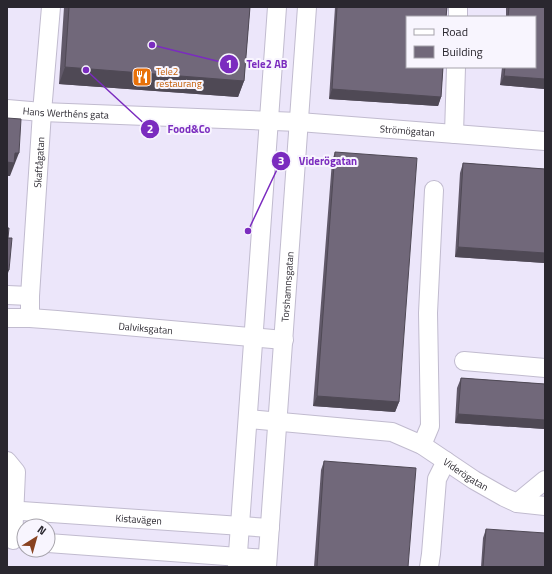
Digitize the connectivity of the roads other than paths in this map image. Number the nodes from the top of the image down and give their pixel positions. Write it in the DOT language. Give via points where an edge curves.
graph roads {
  1 [pos="51,7"];
  2 [pos="278,7"];
  3 [pos="307,7"];
  4 [pos="456,68"];
  5 [pos="7,109"];
  6 [pos="42,112"];
  7 [pos="270,120"];
  8 [pos="299,122"];
  9 [pos="454,134"];
  10 [pos="545,141"];
  11 [pos="434,190"];
  12 [pos="7,295"];
  13 [pos="30,296"];
  14 [pos="7,318"];
  15 [pos="30,318"];
  16 [pos="254,337"];
  17 [pos="284,340"];
  18 [pos="464,361"];
  19 [pos="545,368"];
  20 [pos="248,419"];
  21 [pos="277,422"];
  22 [pos="422,445"];
  23 [pos="7,461"];
  24 [pos="446,461"];
  25 [pos="545,480"];
  26 [pos="517,503"];
  27 [pos="545,506"];
  28 [pos="10,510"];
  29 [pos="240,526"];
  30 [pos="270,528"];
  31 [pos="15,540"];
  32 [pos="56,544"];
  33 [pos="238,562"];
  34 [pos="267,563"];
  35 [pos="429,567"];
  1 -- 6 [label="street, Skaftågatan"];
  2 -- 7 [label="street"];
  3 -- 8 [label="street, Torshamnsgatan"];
  4 -- 9 [label="street"];
  5 -- 6 [label="street, Hans Werthéns gata"];
  6 -- 7 [label="street, Hans Werthéns gata"];
  6 -- 13 [label="street, Skaftågatan"];
  7 -- 8 [label="street, Strömögatan"];
  7 -- 16 [label="street"];
  8 -- 9 [label="street, Strömögatan"];
  8 -- 17 [label="street, Torshamnsgatan"];
  9 -- 10 [label="street, Strömögatan"];
  11 -- 22 [label="street" via="428,306 430,426"];
  12 -- 13 [label="street"];
  13 -- 15 [label="street, Skaftågatan"];
  14 -- 15 [label="street, Dalviksgatan"];
  15 -- 16 [label="street, Dalviksgatan"];
  16 -- 17 [label="street, Dalviksgatan"];
  16 -- 20 [label="street"];
  17 -- 21 [label="street, Torshamnsgatan"];
  18 -- 19 [label="street"];
  20 -- 21 [label="street, Viderögatan"];
  20 -- 29 [label="street"];
  21 -- 22 [label="street, Viderögatan" via="380,430 392,432"];
  21 -- 30 [label="street, Torshamnsgatan"];
  22 -- 24 [label="street, Viderögatan"];
  23 -- 28 [label="street" via="16,472"];
  24 -- 26 [label="street, Viderögatan" via="490,490"];
  24 -- 35 [label="street" via="437,479"];
  25 -- 26 [label="street"];
  26 -- 27 [label="street, Viderögatan"];
  28 -- 29 [label="street, Kistavägen"];
  28 -- 31 [label="street"];
  29 -- 30 [label="street, Kistavägen"];
  29 -- 33 [label="street"];
  30 -- 34 [label="street, Torshamnsgatan"];
  32 -- 33 [label="street"];
  33 -- 34 [label="street"];
}
